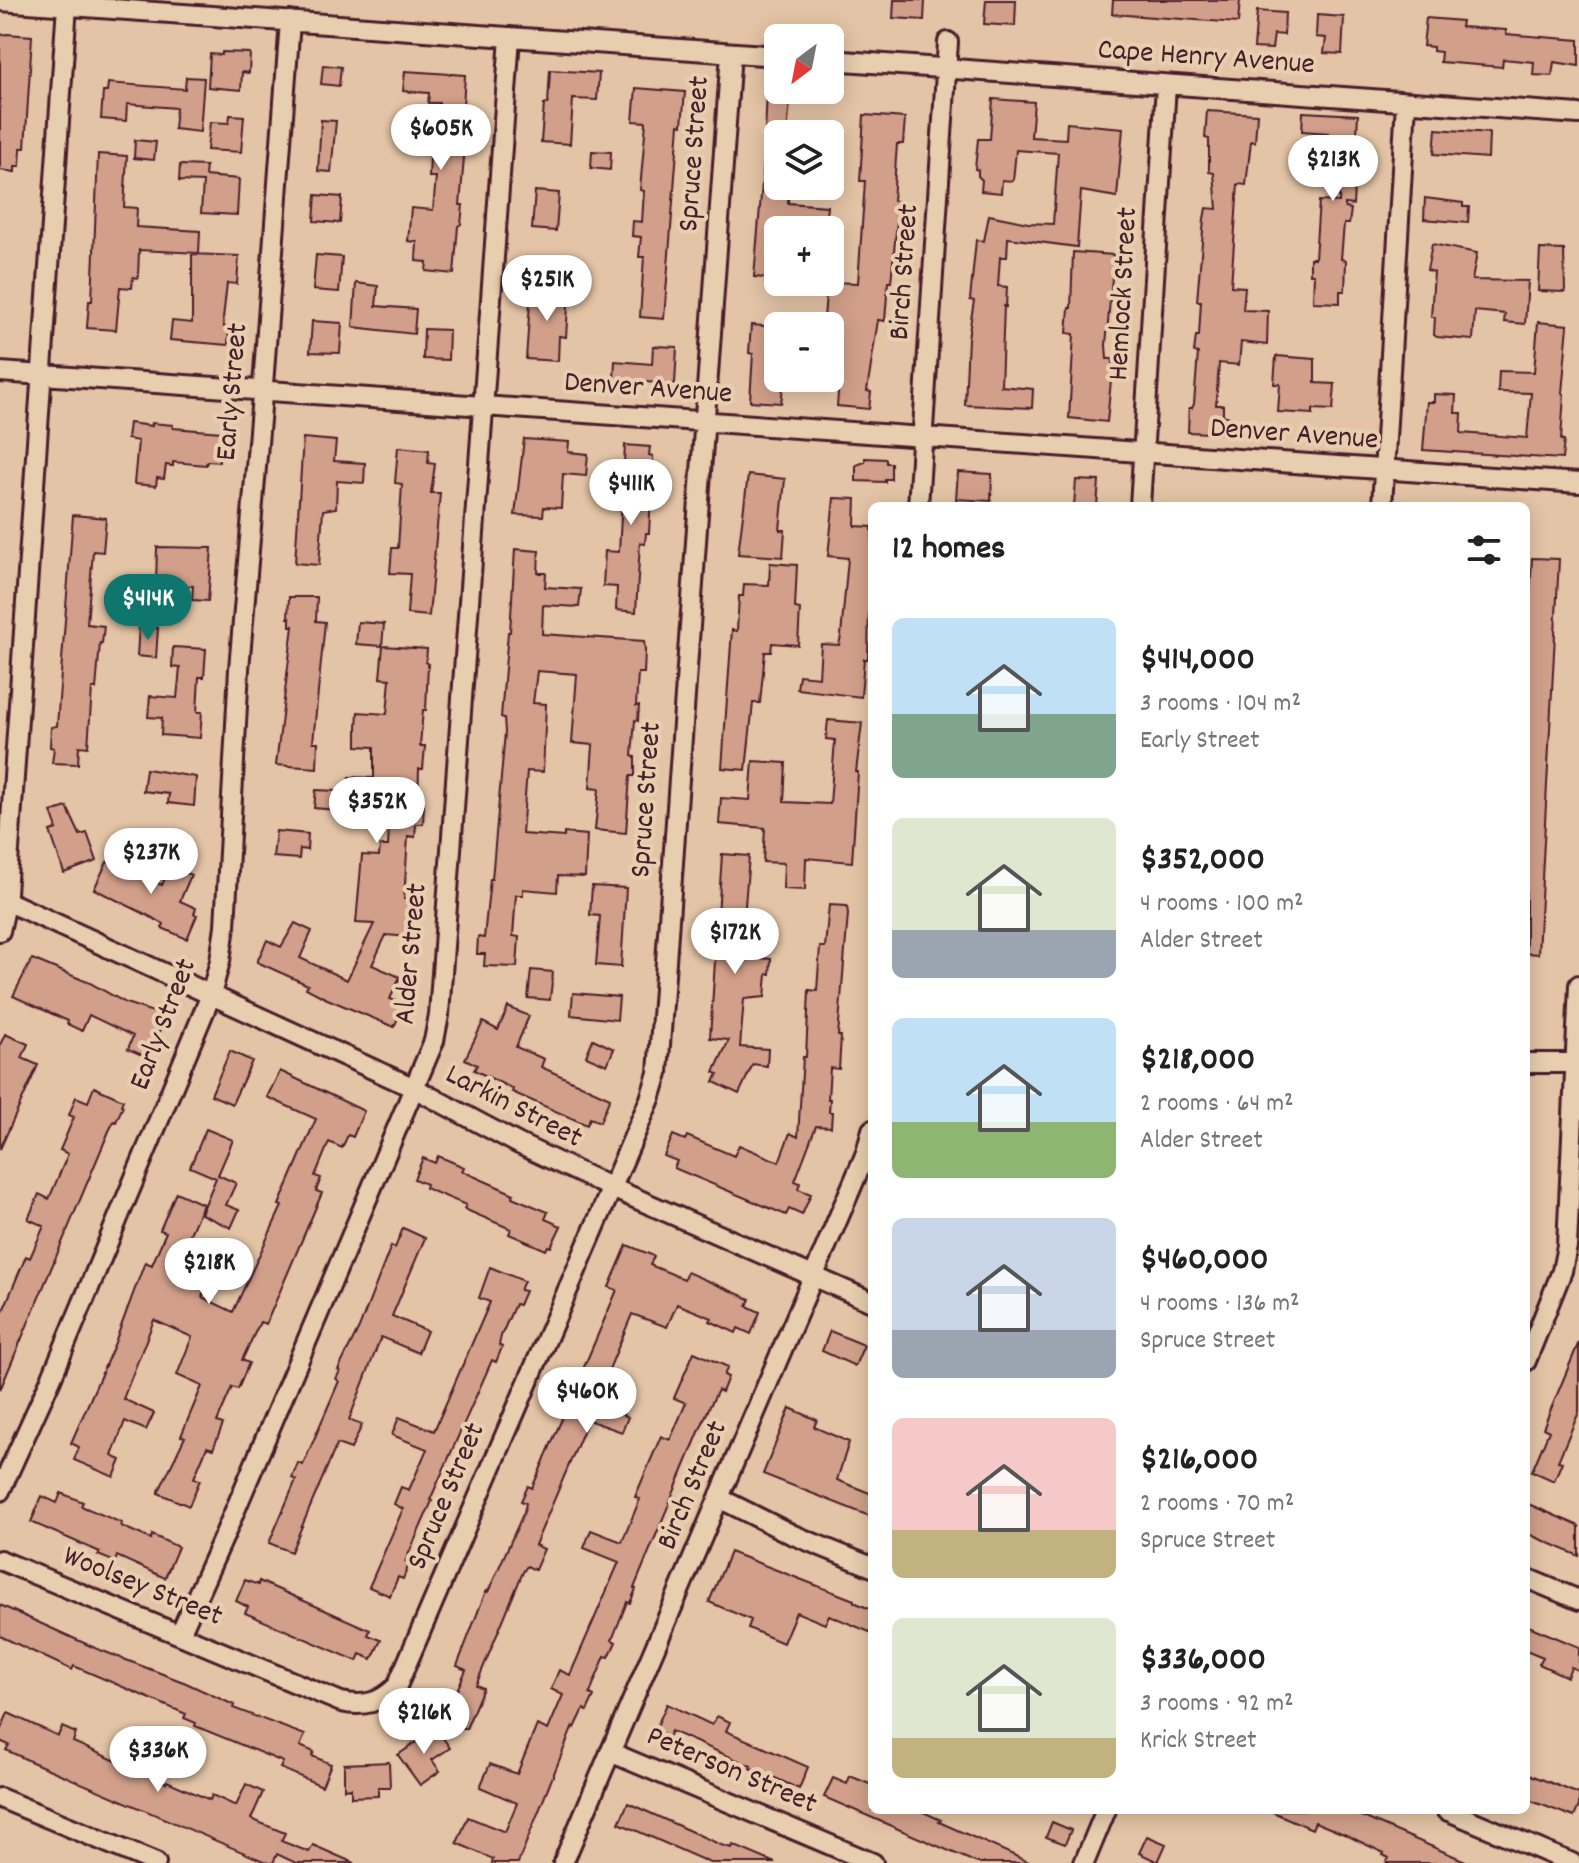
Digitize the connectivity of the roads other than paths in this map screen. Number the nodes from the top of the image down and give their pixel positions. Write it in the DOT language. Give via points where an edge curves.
graph roads {
  1 [pos="0,1"];
  2 [pos="67,5"];
  3 [pos="290,21"];
  4 [pos="510,37"];
  5 [pos="948,42"];
  6 [pos="731,53"];
  7 [pos="764,55"];
  8 [pos="844,61"];
  9 [pos="947,69"];
  10 [pos="1166,85"];
  11 [pos="1406,102"];
  12 [pos="1579,114"];
  13 [pos="0,372"];
  14 [pos="42,375"];
  15 [pos="263,391"];
  16 [pos="483,406"];
  17 [pos="702,423"];
  18 [pos="923,437"];
  19 [pos="1144,452"];
  20 [pos="1384,471"];
  21 [pos="1579,483"];
  22 [pos="918,502"];
  23 [pos="1140,502"];
  24 [pos="1382,502"];
  25 [pos="2,899"];
  26 [pos="0,931"];
  27 [pos="1579,985"];
  28 [pos="211,995"];
  29 [pos="1530,1063"];
  30 [pos="1575,1063"];
  31 [pos="414,1088"];
  32 [pos="868,1145"];
  33 [pos="612,1188"];
  34 [pos="813,1277"];
  35 [pos="868,1300"];
  36 [pos="1530,1351"];
  37 [pos="0,1491"];
  38 [pos="719,1498"];
  39 [pos="0,1560"];
  40 [pos="868,1565"];
  41 [pos="1530,1580"];
  42 [pos="1579,1600"];
  43 [pos="180,1634"];
  44 [pos="262,1668"];
  45 [pos="610,1752"];
  46 [pos="0,1798"];
  47 [pos="1104,1814"];
  48 [pos="1456,1814"];
  49 [pos="156,1863"];
  50 [pos="563,1863"];
  51 [pos="873,1863"];
  52 [pos="1084,1863"];
  53 [pos="1572,1863"];
  1 -- 2 [label="street"];
  2 -- 3 [label="street"];
  2 -- 14 [label="street"];
  3 -- 4 [label="street"];
  3 -- 15 [label="street, Early Street"];
  4 -- 6 [label="street"];
  4 -- 16 [label="street, Alder Street"];
  5 -- 9 [label="street, Birch Street"];
  6 -- 7 [label="street"];
  6 -- 17 [label="street, Spruce Street"];
  8 -- 9 [label="street, Cape Henry Avenue"];
  9 -- 10 [label="street, Cape Henry Avenue"];
  9 -- 18 [label="street, Birch Street"];
  10 -- 11 [label="street, Cape Henry Avenue"];
  10 -- 19 [label="street, Hemlock Street"];
  11 -- 12 [label="street, Cape Henry Avenue"];
  11 -- 20 [label="street"];
  13 -- 14 [label="street, Denver Avenue"];
  14 -- 15 [label="street, Denver Avenue"];
  14 -- 25 [label="street"];
  15 -- 16 [label="street, Denver Avenue"];
  15 -- 28 [label="street, Early Street" via="239,669 225,926"];
  16 -- 17 [label="street, Denver Avenue"];
  16 -- 31 [label="street, Alder Street" via="439,1015"];
  17 -- 18 [label="street, Denver Avenue"];
  17 -- 33 [label="street, Spruce Street" via="658,1073"];
  18 -- 19 [label="street, Denver Avenue"];
  18 -- 22 [label="street, Birch Street"];
  19 -- 20 [label="street, Denver Avenue"];
  19 -- 23 [label="street, Hemlock Street"];
  20 -- 21 [label="street, Denver Avenue"];
  20 -- 24 [label="street"];
  25 -- 26 [label="street"];
  25 -- 28 [label="street, Larkin Street"];
  27 -- 30 [label="street"];
  28 -- 31 [label="street, Larkin Street"];
  28 -- 37 [label="street, Early Street"];
  29 -- 30 [label="street"];
  30 -- 36 [label="street" via="1567,1246"];
  31 -- 33 [label="street, Larkin Street"];
  31 -- 43 [label="street, Alder Street"];
  32 -- 34 [label="street, Birch Street"];
  33 -- 34 [label="street, Larkin Street"];
  33 -- 44 [label="street, Spruce Street" via="397,1686 373,1703 355,1705"];
  34 -- 35 [label="street, Larkin Street"];
  34 -- 38 [label="street, Birch Street"];
  38 -- 40 [label="street"];
  38 -- 45 [label="street, Birch Street"];
  39 -- 43 [label="street, Woolsey Street"];
  41 -- 42 [label="street"];
  43 -- 44 [label="street, Woolsey Street"];
  45 -- 50 [label="street, Birch Street"];
  45 -- 51 [label="street, Peterson Street"];
  46 -- 49 [label="street"];
  47 -- 52 [label="street"];
  48 -- 53 [label="street"];
}
